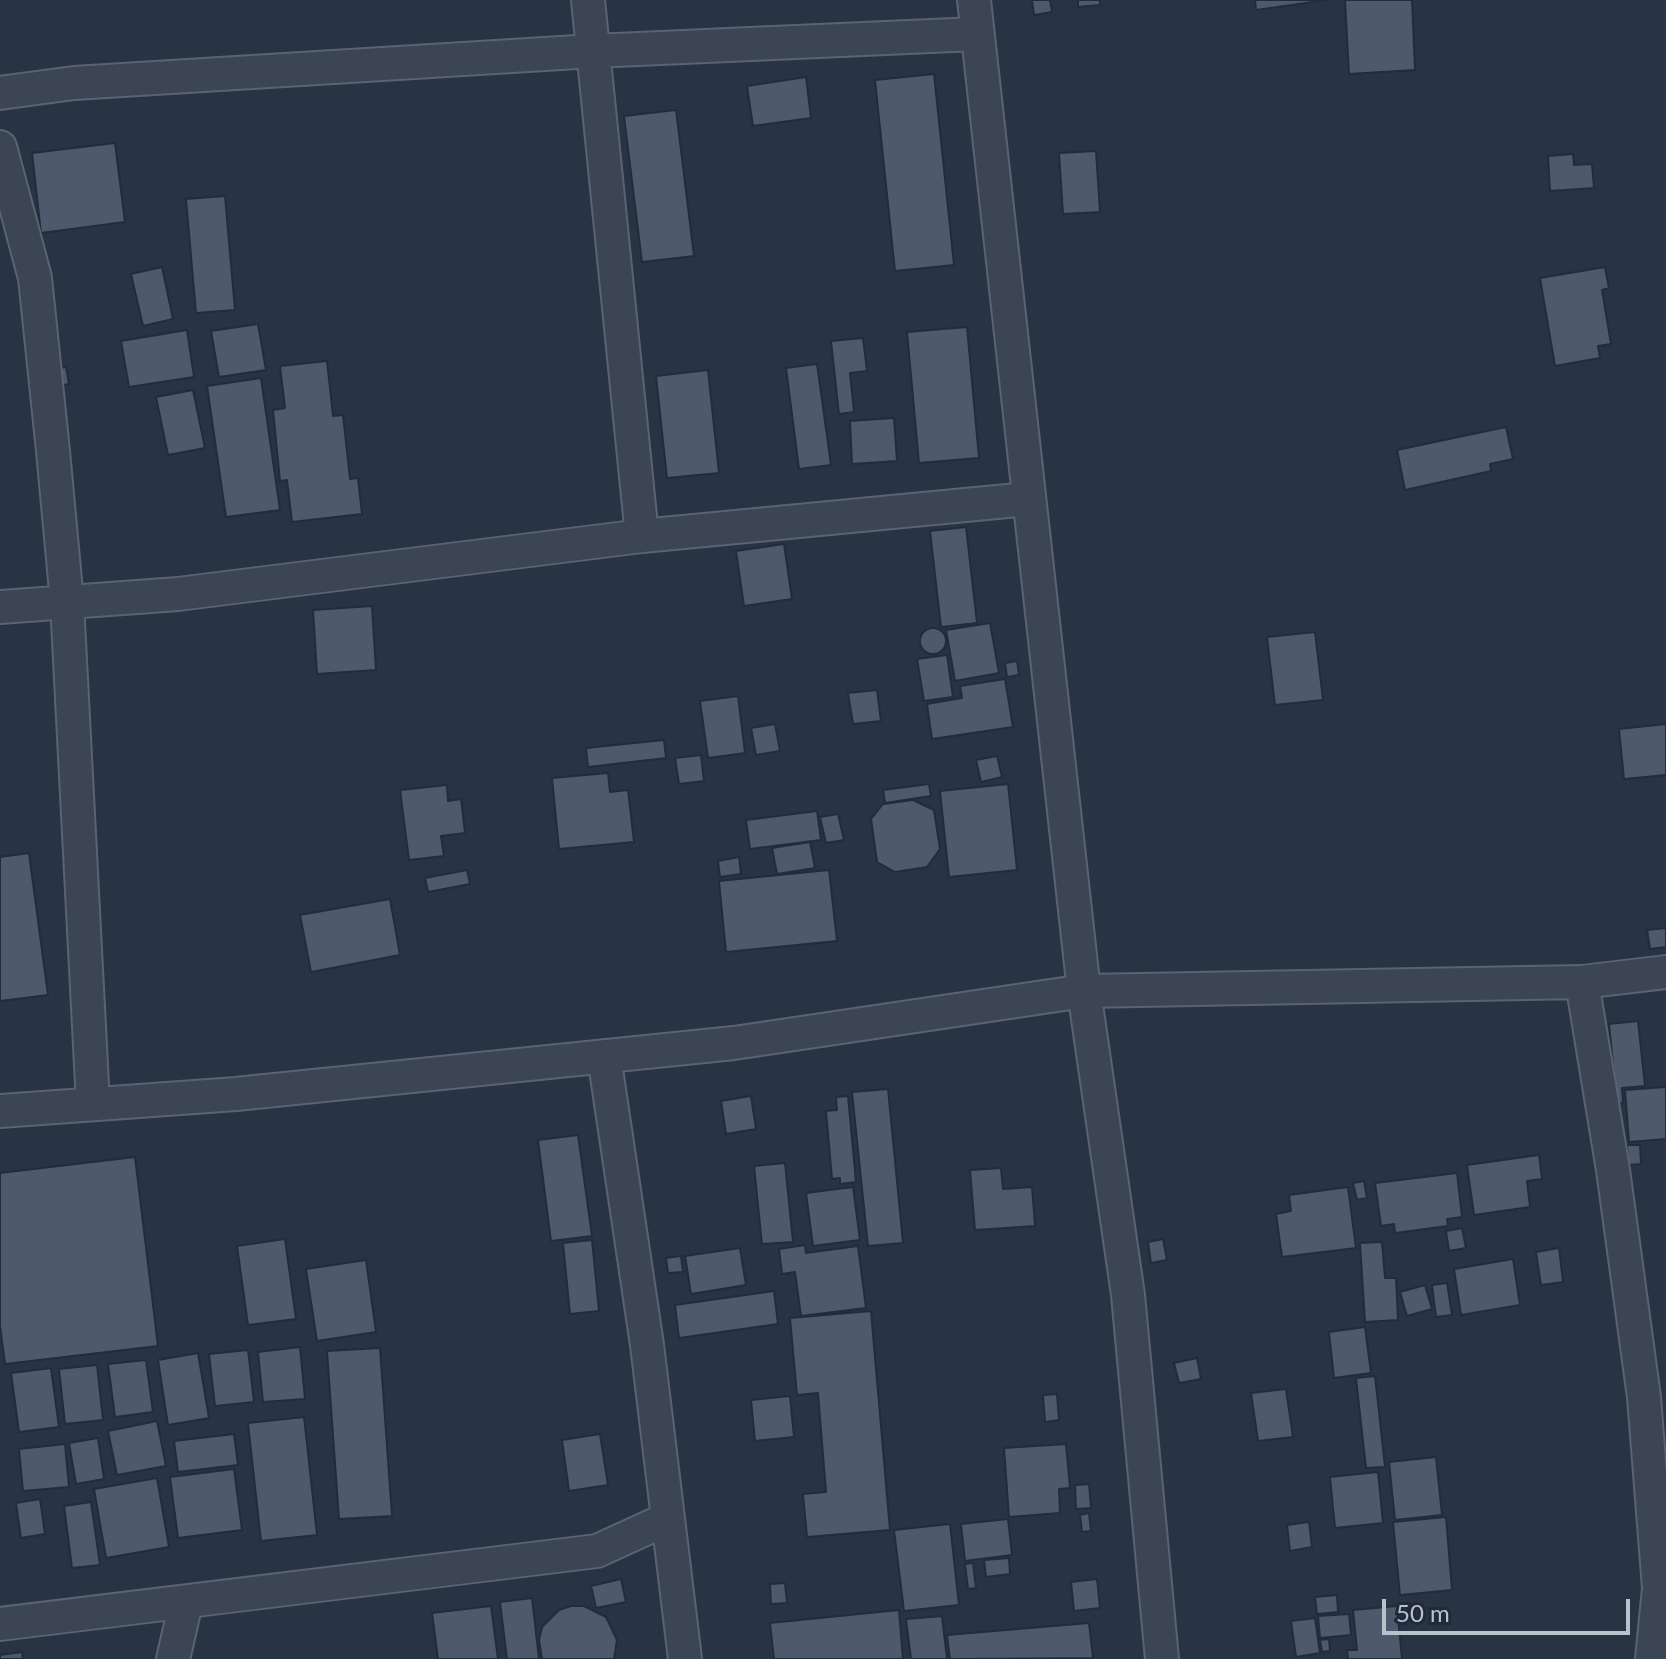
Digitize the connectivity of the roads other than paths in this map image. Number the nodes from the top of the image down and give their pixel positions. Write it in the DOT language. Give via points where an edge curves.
graph roads {
  1 [pos="588,0"];
  2 [pos="974,0"];
  3 [pos="976,34"];
  4 [pos="593,51"];
  5 [pos="0,93"];
  6 [pos="0,147"];
  7 [pos="1028,499"];
  8 [pos="642,536"];
  9 [pos="67,602"];
  10 [pos="0,607"];
  11 [pos="1666,972"];
  12 [pos="1582,982"];
  13 [pos="1084,991"];
  14 [pos="604,1056"];
  15 [pos="93,1104"];
  16 [pos="0,1111"];
  17 [pos="667,1519"];
  18 [pos="186,1603"];
  19 [pos="0,1624"];
  20 [pos="173,1659"];
  21 [pos="685,1659"];
  22 [pos="1162,1659"];
  23 [pos="1652,1659"];
  1 -- 4 [label="street"];
  2 -- 3 [label="street"];
  3 -- 4 [label="street"];
  3 -- 7 [label="street"];
  4 -- 5 [label="street" via="74,83"];
  4 -- 8 [label="street"];
  6 -- 9 [label="street" via="35,278"];
  7 -- 8 [label="street"];
  7 -- 13 [label="street"];
  8 -- 9 [label="street" via="178,594"];
  9 -- 10 [label="street"];
  9 -- 15 [label="street"];
  11 -- 12 [label="street"];
  12 -- 13 [label="street"];
  12 -- 23 [label="street" via="1644,1397 1659,1588"];
  13 -- 14 [label="street" via="734,1043"];
  13 -- 22 [label="street" via="1128,1295"];
  14 -- 15 [label="street"];
  14 -- 17 [label="street"];
  15 -- 16 [label="street"];
  17 -- 18 [label="street" via="597,1551"];
  17 -- 21 [label="street"];
  18 -- 19 [label="street"];
  18 -- 20 [label="street"];
}
